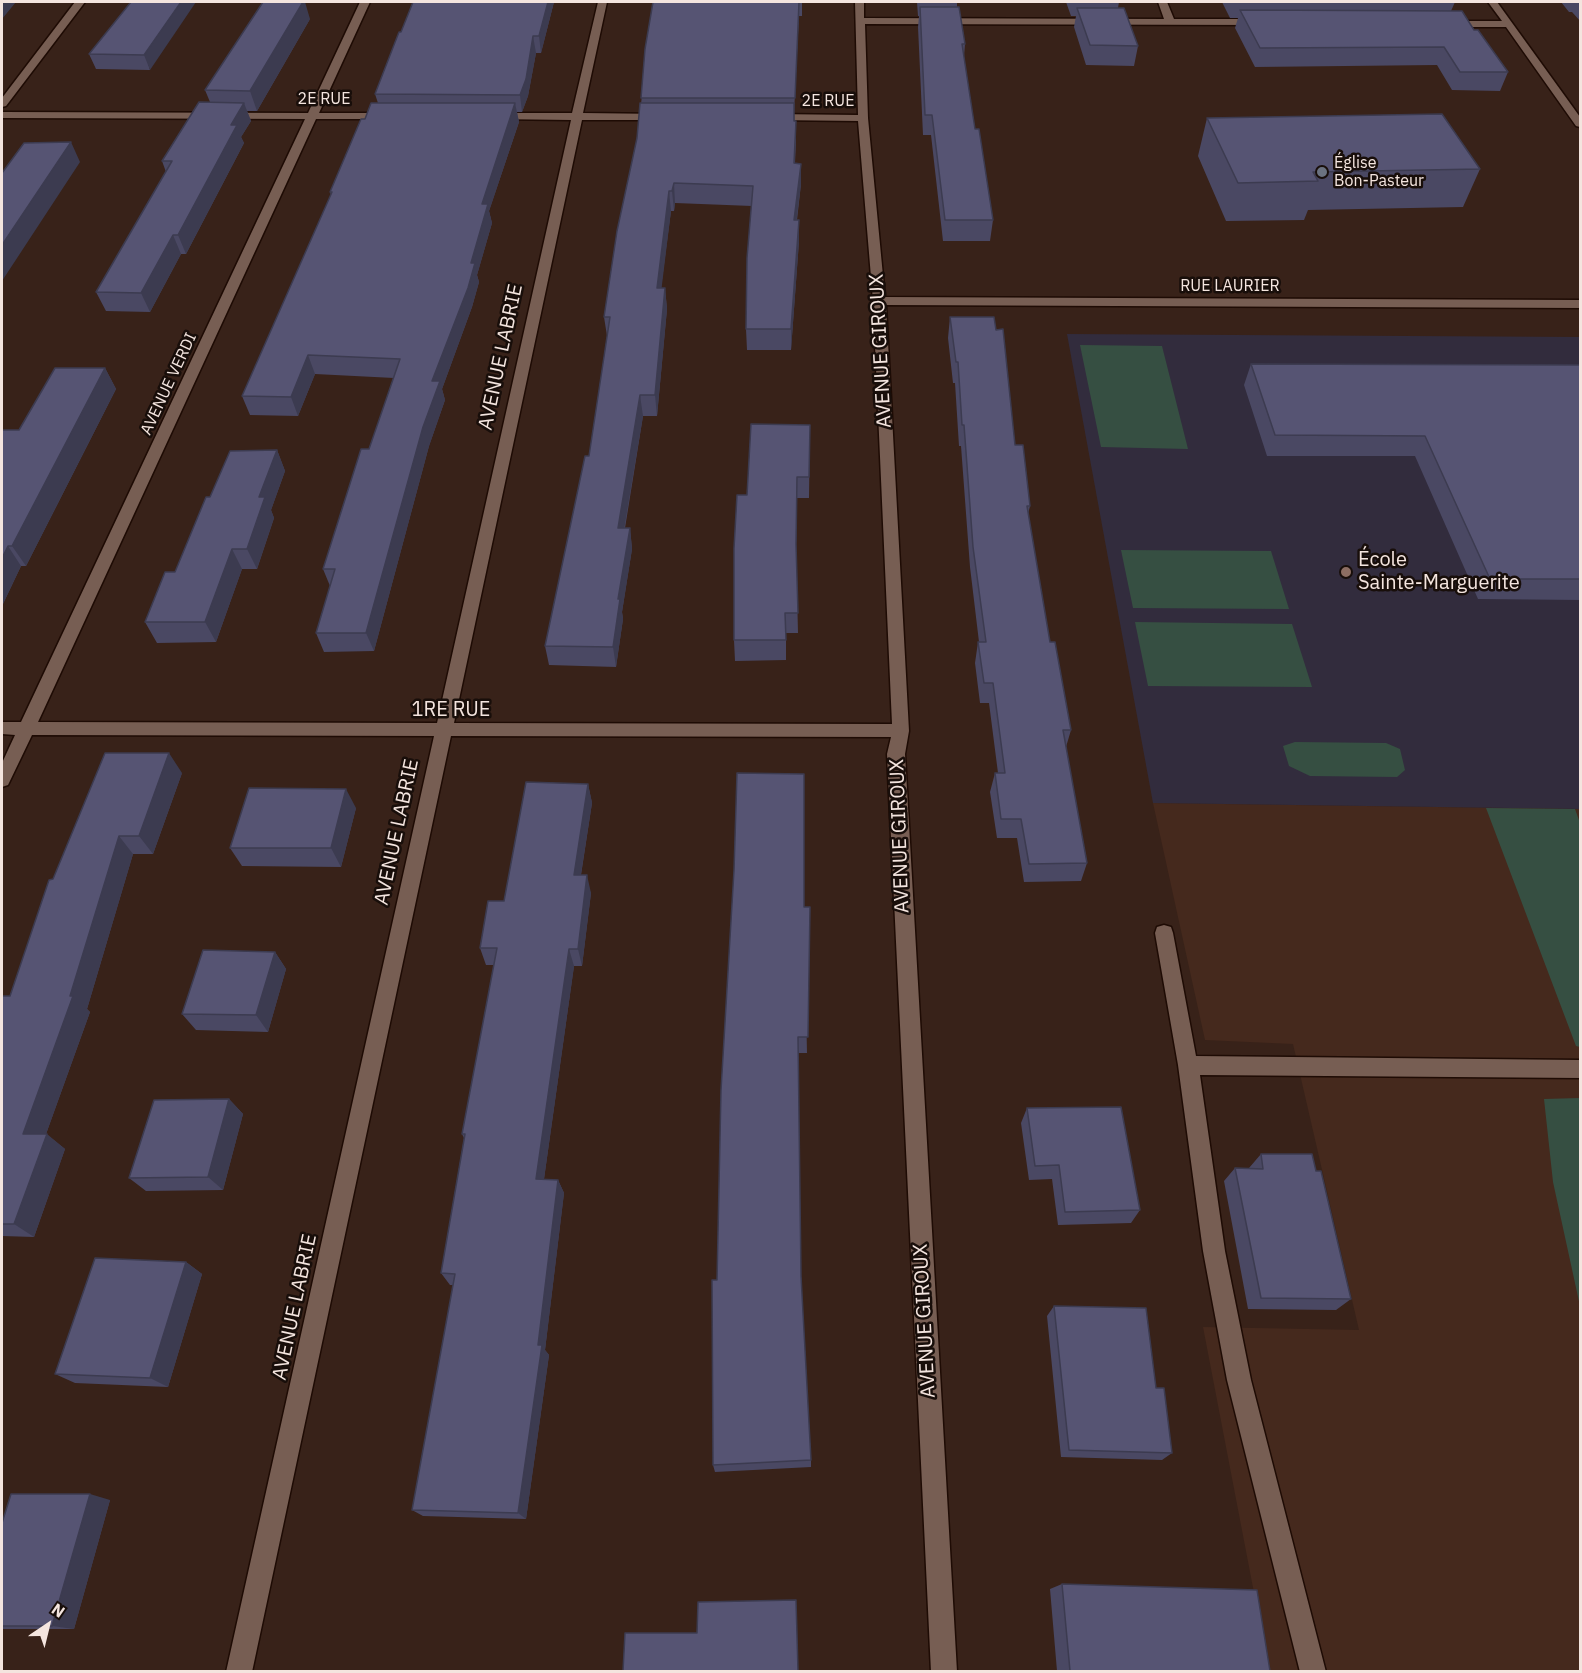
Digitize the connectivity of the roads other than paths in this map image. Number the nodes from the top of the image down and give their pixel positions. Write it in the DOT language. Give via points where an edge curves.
graph roads {
  1 [pos="80,2"];
  2 [pos="366,2"];
  3 [pos="602,2"];
  4 [pos="859,2"];
  5 [pos="1163,2"];
  6 [pos="1493,2"];
  7 [pos="860,21"];
  8 [pos="1170,22"];
  9 [pos="1266,22"];
  10 [pos="1439,24"];
  11 [pos="1509,24"];
  12 [pos="2,104"];
  13 [pos="2,115"];
  14 [pos="313,116"];
  15 [pos="400,116"];
  16 [pos="480,116"];
  17 [pos="577,116"];
  18 [pos="674,117"];
  19 [pos="755,117"];
  20 [pos="863,118"];
  21 [pos="1581,124"];
  22 [pos="879,301"];
  23 [pos="1581,304"];
  24 [pos="2,728"];
  25 [pos="25,729"];
  26 [pos="443,731"];
  27 [pos="901,731"];
  28 [pos="2,780"];
  29 [pos="1164,933"];
  30 [pos="1188,1065"];
  31 [pos="1581,1069"];
  32 [pos="239,1671"];
  33 [pos="944,1671"];
  34 [pos="1312,1671"];
  1 -- 12 [label="street"];
  2 -- 14 [label="street, AVENUE VERDI"];
  3 -- 17 [label="street, AVENUE LABRIE"];
  4 -- 7 [label="street, AVENUE GIROUX"];
  5 -- 8 [label="street"];
  6 -- 11 [label="street"];
  7 -- 8 [label="street"];
  7 -- 20 [label="street, AVENUE GIROUX"];
  8 -- 9 [label="street"];
  10 -- 11 [label="street"];
  11 -- 21 [label="street"];
  13 -- 14 [label="street, 2E RUE"];
  14 -- 15 [label="street, 2E RUE"];
  14 -- 25 [label="street, AVENUE VERDI"];
  16 -- 17 [label="street"];
  17 -- 18 [label="street"];
  17 -- 26 [label="street, AVENUE LABRIE"];
  19 -- 20 [label="street, 2E RUE"];
  20 -- 22 [label="street, AVENUE GIROUX"];
  22 -- 23 [label="street, RUE LAURIER"];
  22 -- 27 [label="street, AVENUE GIROUX"];
  24 -- 25 [label="street, 1RE RUE"];
  25 -- 26 [label="street, 1RE RUE"];
  25 -- 28 [label="street, AVENUE VERDI"];
  26 -- 27 [label="street, 1RE RUE"];
  26 -- 32 [label="street, AVENUE LABRIE"];
  27 -- 33 [label="street, AVENUE GIROUX" via="896,754"];
  29 -- 30 [label="street"];
  30 -- 31 [label="street"];
  30 -- 34 [label="street" via="1214,1251 1239,1380"];
}
